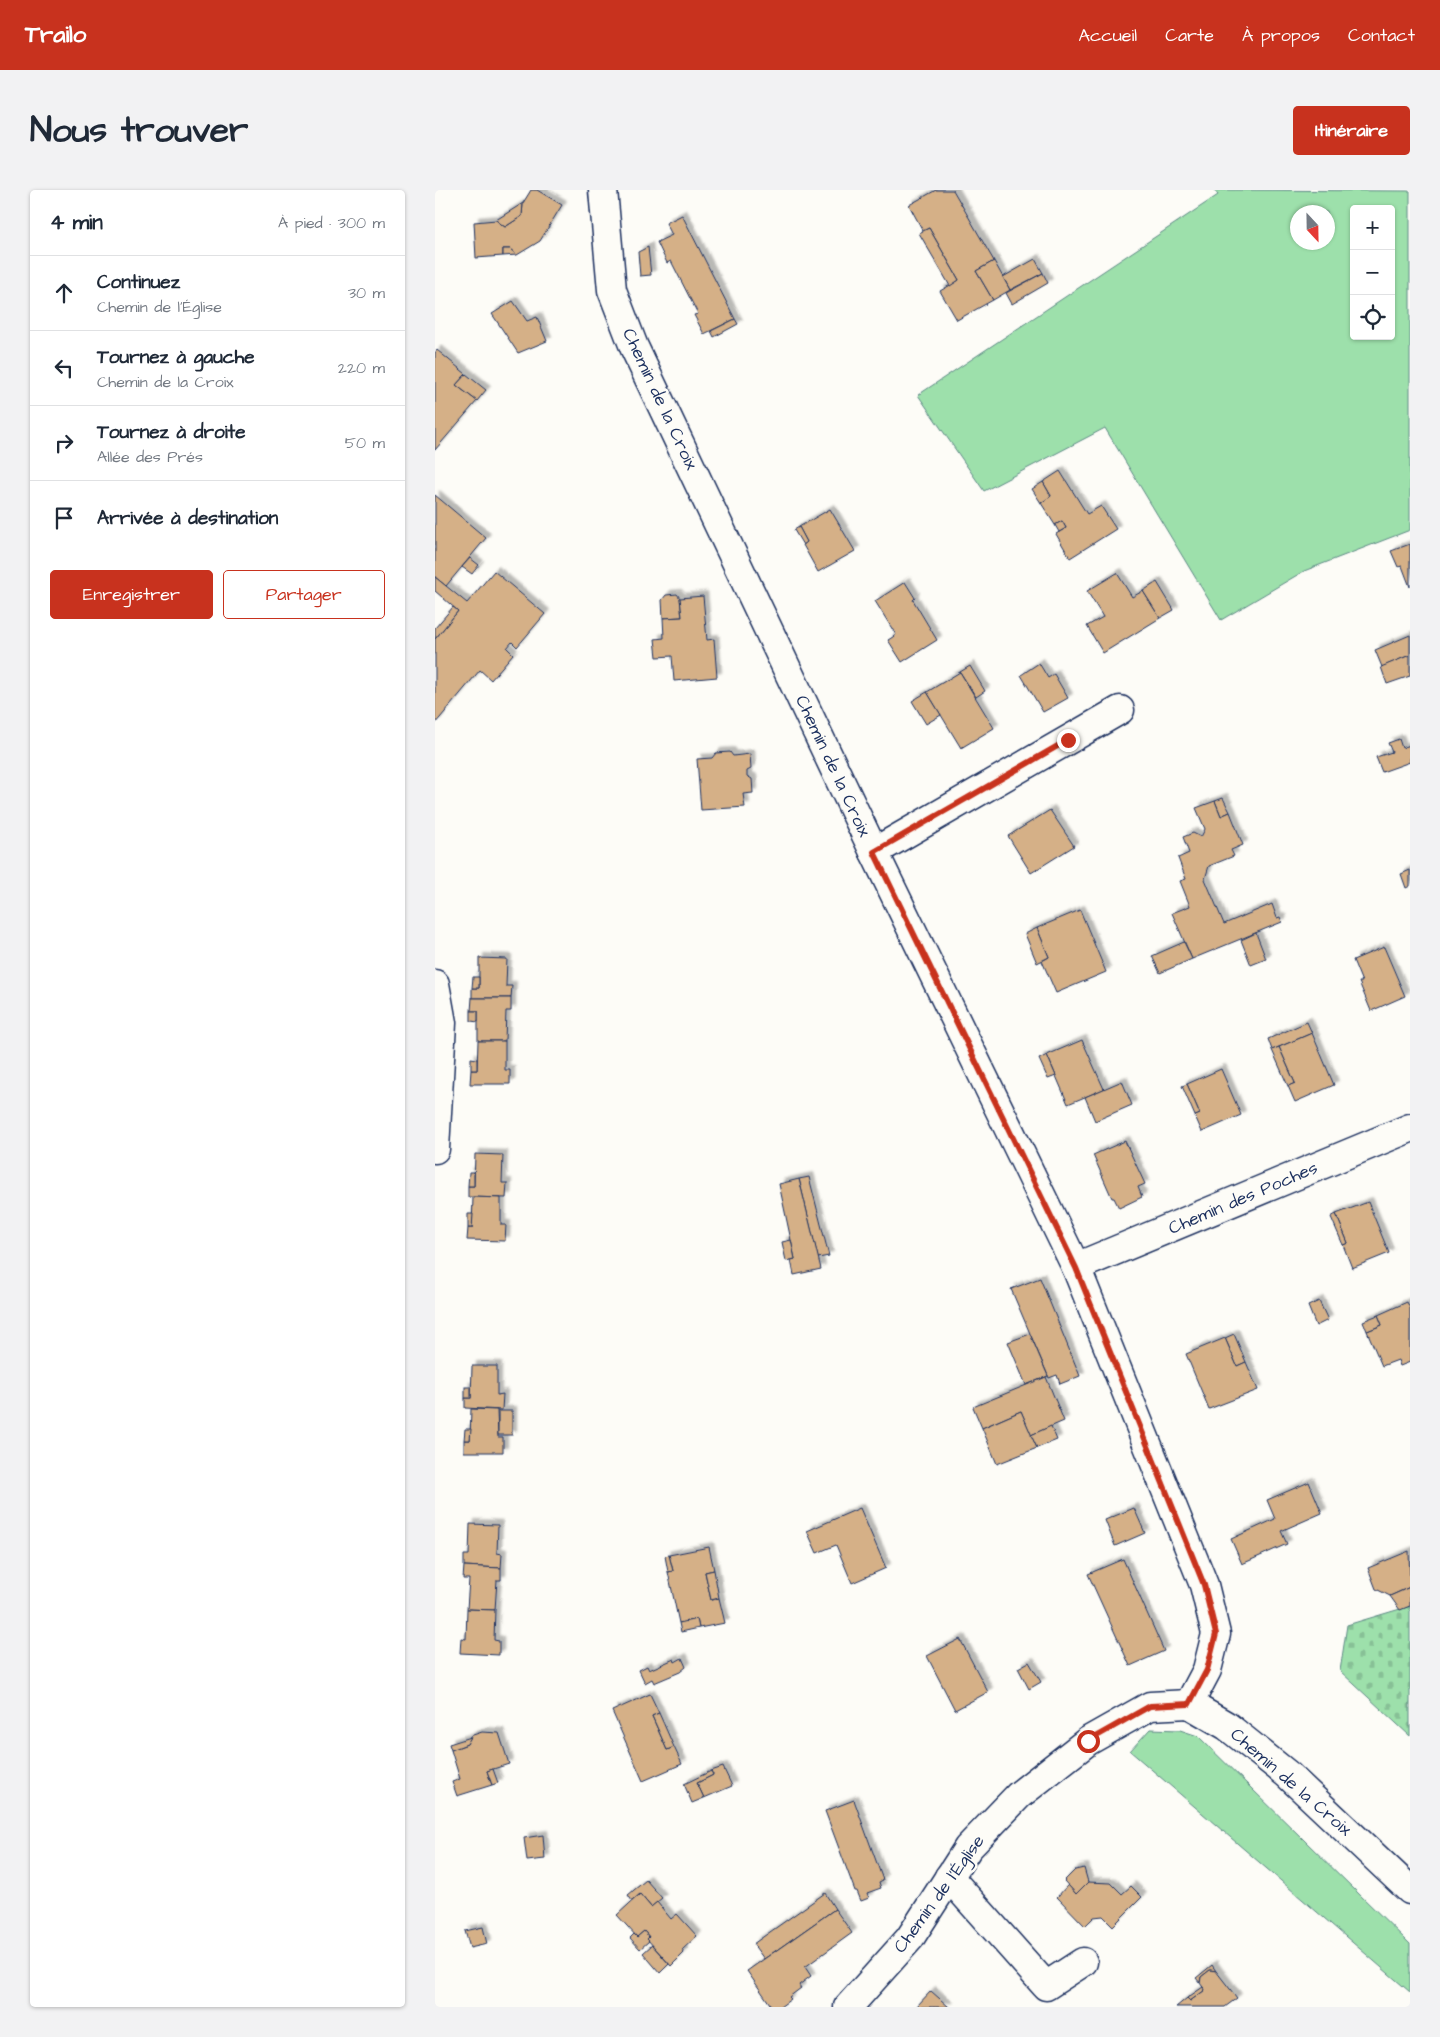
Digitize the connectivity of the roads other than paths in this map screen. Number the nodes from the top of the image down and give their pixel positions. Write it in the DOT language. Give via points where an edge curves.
graph roads {
  1 [pos="603,190"];
  2 [pos="1120,710"];
  3 [pos="874,852"];
  4 [pos="435,984"];
  5 [pos="1410,1128"];
  6 [pos="435,1149"];
  7 [pos="1076,1268"];
  8 [pos="1189,1704"];
  9 [pos="949,1877"];
  10 [pos="1410,1890"];
  11 [pos="1083,1962"];
  12 [pos="848,2007"];
  1 -- 3 [label="street, Chemin de la Croix" via="612,290 635,347"];
  2 -- 3 [label="street"];
  3 -- 7 [label="street, Chemin de la Croix"];
  4 -- 6 [label="street" via="442,1022"];
  5 -- 7 [label="street, Chemin des Poches"];
  7 -- 8 [label="street, Chemin de la Croix" via="1204,1585 1216,1634 1207,1670"];
  8 -- 9 [label="street, Chemin de l'Église" via="1150,1706 1088,1741 1019,1795 968,1848"];
  8 -- 10 [label="street, Chemin de la Croix" via="1227,1726 1287,1774"];
  9 -- 11 [label="street" via="1047,1986"];
  9 -- 12 [label="street, Chemin de l'Église" via="910,1938"];
}
